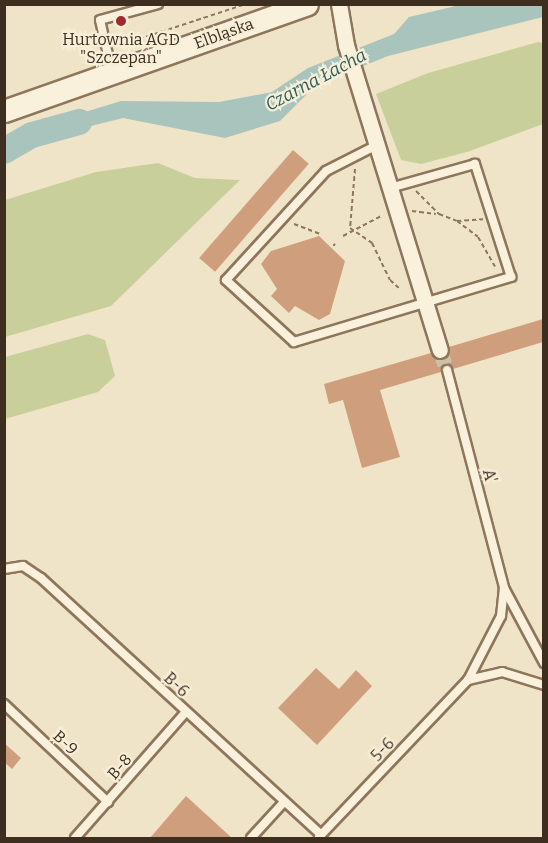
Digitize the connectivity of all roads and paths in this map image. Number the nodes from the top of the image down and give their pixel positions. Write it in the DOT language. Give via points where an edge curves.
graph roads {
  1 [pos="158,4"];
  2 [pos="246,4"];
  3 [pos="307,4"];
  4 [pos="339,4"];
  5 [pos="106,48"];
  6 [pos="112,74"];
  7 [pos="4,111"];
  8 [pos="377,145"];
  9 [pos="356,166"];
  10 [pos="390,188"];
  11 [pos="416,191"];
  12 [pos="407,212"];
  13 [pos="386,214"];
  14 [pos="439,214"];
  15 [pos="493,217"];
  16 [pos="457,220"];
  17 [pos="294,224"];
  18 [pos="350,228"];
  19 [pos="320,234"];
  20 [pos="343,236"];
  21 [pos="496,267"];
  22 [pos="401,290"];
  23 [pos="426,304"];
  24 [pos="440,350"];
  25 [pos="447,370"];
  26 [pos="7,568"];
  27 [pos="504,588"];
  28 [pos="543,663"];
  29 [pos="468,680"];
  30 [pos="543,685"];
  31 [pos="4,704"];
  32 [pos="185,712"];
  33 [pos="108,801"];
  34 [pos="284,802"];
  35 [pos="319,837"];
  36 [pos="75,838"];
  37 [pos="252,838"];
  1 -- 5 [label="lane" via="100,20"];
  2 -- 5 [label="path" via="135,43"];
  3 -- 6 [label="main road, Elbląska"];
  4 -- 8 [label="street" via="346,45"];
  5 -- 6 [label="lane"];
  6 -- 7 [label="main road, Elbląska"];
  8 -- 10 [label="street"];
  8 -- 23 [label="lane" via="326,171 226,280 294,342"];
  9 -- 18 [label="path" via="351,183"];
  10 -- 15 [label="lane" via="475,164"];
  10 -- 23 [label="street"];
  11 -- 14 [label="path"];
  12 -- 14 [label="path"];
  13 -- 18 [label="path"];
  14 -- 16 [label="path"];
  15 -- 16 [label="path"];
  15 -- 23 [label="lane" via="511,277"];
  16 -- 21 [label="path" via="478,237"];
  17 -- 19 [label="path"];
  18 -- 20 [label="path"];
  18 -- 22 [label="path" via="372,243 390,280"];
  23 -- 24 [label="street"];
  25 -- 27 [label="lane, A'"];
  26 -- 32 [label="lane, B-6" via="23,566 41,578"];
  27 -- 28 [label="lane, A'"];
  27 -- 29 [label="lane, A'" via="501,616"];
  29 -- 30 [label="lane" via="502,672"];
  29 -- 35 [label="lane, 5-6"];
  31 -- 33 [label="lane, B-9"];
  32 -- 33 [label="lane, B-8"];
  32 -- 34 [label="lane, B-6"];
  33 -- 36 [label="lane, B-8"];
  34 -- 35 [label="lane, B-6"];
  34 -- 37 [label="lane"];
}
